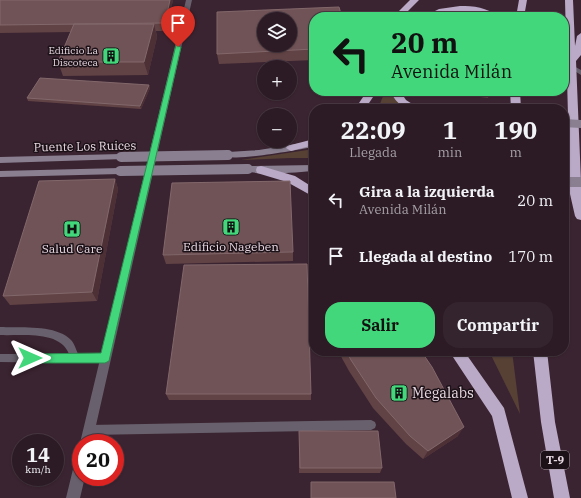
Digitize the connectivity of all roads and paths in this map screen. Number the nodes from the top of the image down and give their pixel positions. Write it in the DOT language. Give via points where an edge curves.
graph roads {
  1 [pos="189,0"];
  2 [pos="415,0"];
  3 [pos="523,0"];
  4 [pos="569,0"];
  5 [pos="402,12"];
  6 [pos="438,12"];
  7 [pos="481,12"];
  8 [pos="521,12"];
  9 [pos="581,36"];
  10 [pos="572,64"];
  11 [pos="581,73"];
  12 [pos="398,96"];
  13 [pos="406,104"];
  14 [pos="569,124"];
  15 [pos="581,124"];
  16 [pos="578,137"];
  17 [pos="309,144"];
  18 [pos="297,147"];
  19 [pos="292,148"];
  20 [pos="0,160"];
  21 [pos="309,168"];
  22 [pos="260,170"];
  23 [pos="0,174"];
  24 [pos="569,182"];
  25 [pos="581,182"];
  26 [pos="309,190"];
  27 [pos="581,215"];
  28 [pos="0,331"];
  29 [pos="460,356"];
  30 [pos="541,356"];
  31 [pos="0,358"];
  32 [pos="105,358"];
  33 [pos="75,359"];
  34 [pos="371,425"];
  35 [pos="89,430"];
  36 [pos="88,434"];
  37 [pos="76,486"];
  38 [pos="73,498"];
  39 [pos="520,498"];
  40 [pos="562,498"];
  1 -- 32 [label="street"];
  2 -- 5 [label="highway"];
  3 -- 8 [label="highway"];
  4 -- 10 [label="highway"];
  6 -- 7 [label="highway" via="463,8"];
  9 -- 10 [label="highway" via="578,53"];
  10 -- 11 [label="lane"];
  10 -- 16 [label="highway"];
  12 -- 13 [label="highway"];
  14 -- 15 [label="main road, bridge"];
  16 -- 27 [label="highway" via="576,194"];
  17 -- 18 [label="highway"];
  19 -- 20 [label="main road, Puente Los Ruices, bridge" via="228,155"];
  21 -- 22 [label="main road"];
  22 -- 23 [label="main road, bridge" via="248,168"];
  22 -- 26 [label="highway" via="291,179"];
  24 -- 25 [label="main road, bridge"];
  28 -- 33 [label="lane" via="55,334 66,341"];
  29 -- 39 [label="highway" via="499,413"];
  30 -- 40 [label="highway, T-9" via="548,422"];
  31 -- 33 [label="lane"];
  32 -- 33 [label="lane"];
  32 -- 35 [label="street"];
  34 -- 35 [label="lane"];
  35 -- 36 [label="street"];
  37 -- 38 [label="street"];
}
